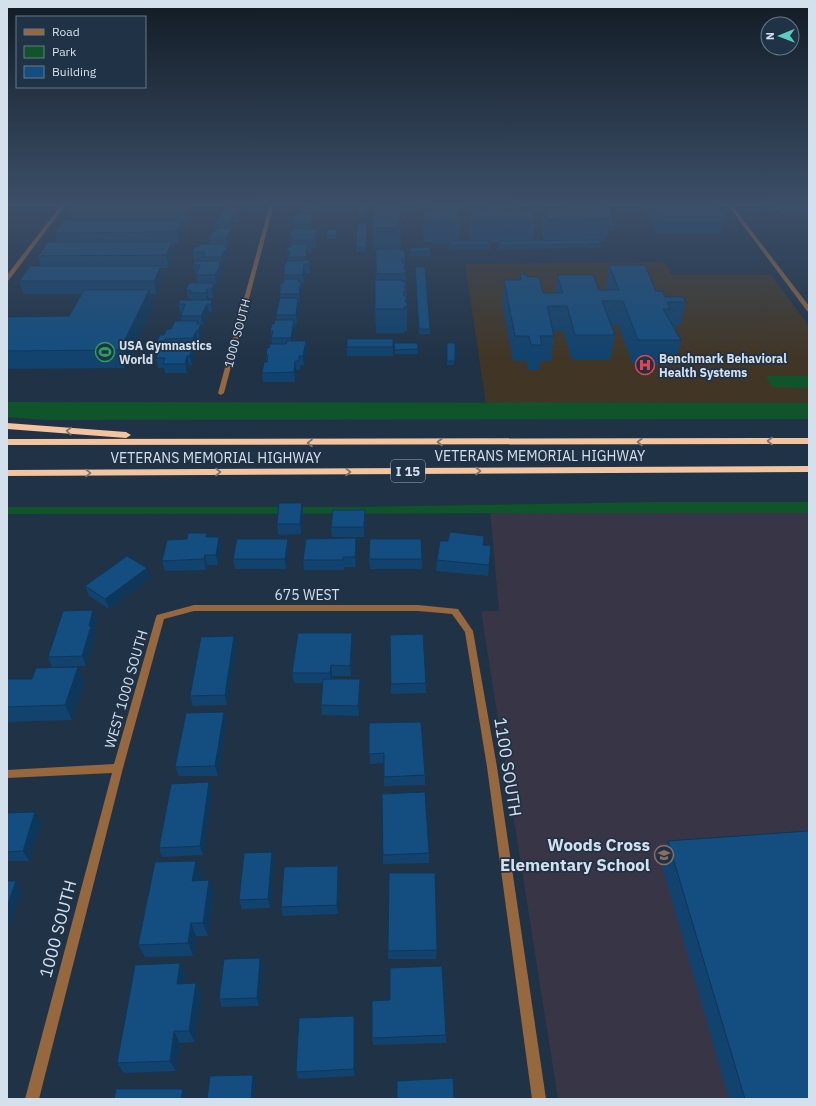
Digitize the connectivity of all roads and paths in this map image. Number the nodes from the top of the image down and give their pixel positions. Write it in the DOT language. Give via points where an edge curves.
graph roads {
  1 [pos="25,256"];
  2 [pos="258,256"];
  3 [pos="768,256"];
  4 [pos="7,279"];
  5 [pos="809,310"];
  6 [pos="221,393"];
  7 [pos="7,426"];
  8 [pos="809,441"];
  9 [pos="7,442"];
  10 [pos="219,443"];
  11 [pos="809,469"];
  12 [pos="7,474"];
  13 [pos="455,611"];
  14 [pos="160,617"];
  15 [pos="118,768"];
  16 [pos="7,774"];
  17 [pos="32,1099"];
  18 [pos="539,1099"];
  1 -- 4 [label="street"];
  2 -- 6 [label="street, 1000 SOUTH"];
  3 -- 5 [label="street"];
  10 -- 7 [label="highway, one-way"];
  8 -- 10 [label="highway, VETERANS MEMORIAL HIGHWAY / I 15, one-way"];
  9 -- 10 [label="highway, VETERANS MEMORIAL HIGHWAY / I 15"];
  12 -- 11 [label="highway, VETERANS MEMORIAL HIGHWAY / I 15, one-way"];
  13 -- 14 [label="street, 675 WEST" via="418,608 194,608"];
  13 -- 18 [label="street, 1100 SOUTH" via="469,632 492,767"];
  14 -- 15 [label="street, WEST 1000 SOUTH"];
  15 -- 16 [label="street"];
  15 -- 17 [label="street, 1000 SOUTH"];
}
